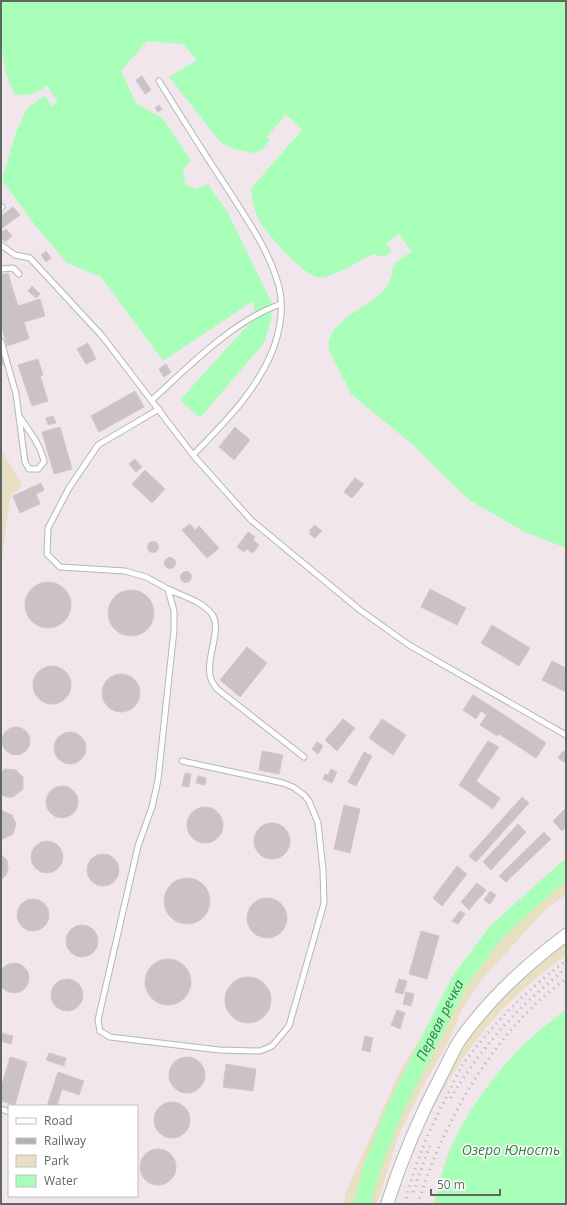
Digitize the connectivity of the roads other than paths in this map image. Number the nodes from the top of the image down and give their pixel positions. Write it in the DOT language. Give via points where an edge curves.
graph roads {
  1 [pos="159,81"];
  2 [pos="1,245"];
  3 [pos="1,269"];
  4 [pos="19,274"];
  5 [pos="281,304"];
  6 [pos="1,341"];
  7 [pos="152,400"];
  8 [pos="159,409"];
  9 [pos="19,416"];
  10 [pos="193,455"];
  11 [pos="168,589"];
  12 [pos="566,735"];
  13 [pos="304,757"];
  14 [pos="182,761"];
  15 [pos="566,935"];
  16 [pos="387,1204"];
  1 -- 5 [label="lane" via="253,230 273,267 280,288"];
  2 -- 7 [label="lane" via="15,256 30,258 103,337"];
  3 -- 4 [label="lane" via="12,268"];
  5 -- 7 [label="lane" via="245,320"];
  5 -- 10 [label="lane" via="274,346 262,372 226,422"];
  6 -- 9 [label="lane" via="16,394"];
  7 -- 8 [label="lane"];
  8 -- 10 [label="lane"];
  8 -- 11 [label="lane" via="98,445 69,488 48,528 46,538 47,554 60,567 125,571 146,577"];
  9 -- 9 [label="lane" via="25,462 29,469 38,469 44,462 43,455"];
  10 -- 12 [label="lane" via="251,520 360,610 409,645"];
  11 -- 13 [label="lane" via="204,606 212,614 216,626 208,665 211,679 217,689"];
  11 -- 14 [label="lane" via="174,611 174,630 158,780 134,861 98,1020 100,1031 110,1037 219,1050 260,1051 272,1046 288,1026 324,903 318,823 309,801 293,787"];
  15 -- 16 [label="street" via="534,958 461,1038 405,1152"];
}
